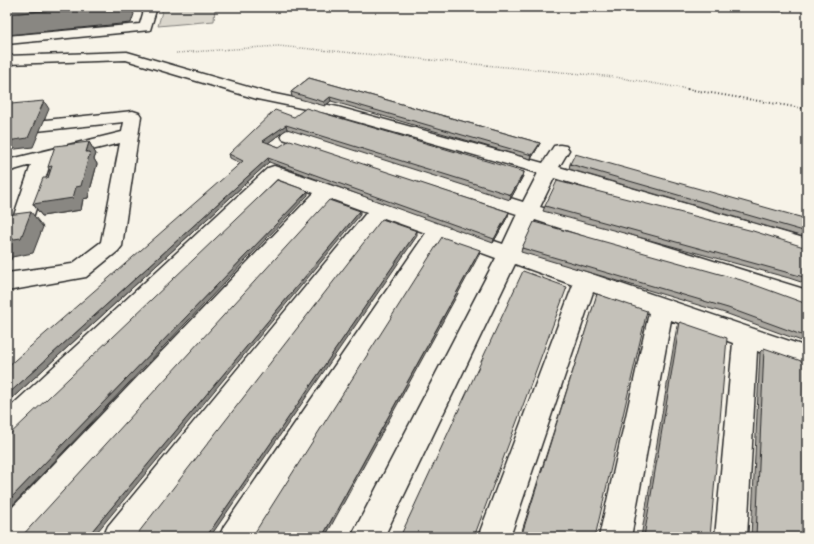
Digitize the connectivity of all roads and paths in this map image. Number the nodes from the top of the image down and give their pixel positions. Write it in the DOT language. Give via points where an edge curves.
graph roads {
  1 [pos="151,7"];
  2 [pos="776,7"];
  3 [pos="779,7"];
  4 [pos="7,40"];
  5 [pos="175,53"];
  6 [pos="7,60"];
  7 [pos="807,110"];
  8 [pos="7,129"];
  9 [pos="130,135"];
  10 [pos="289,135"];
  11 [pos="43,157"];
  12 [pos="554,160"];
  13 [pos="7,166"];
  14 [pos="327,191"];
  15 [pos="380,209"];
  16 [pos="529,210"];
  17 [pos="7,224"];
  18 [pos="439,230"];
  19 [pos="807,247"];
  20 [pos="509,254"];
  21 [pos="586,281"];
  22 [pos="7,282"];
  23 [pos="807,299"];
  24 [pos="662,308"];
  25 [pos="746,337"];
  26 [pos="807,358"];
  27 [pos="7,429"];
  28 [pos="7,536"];
  29 [pos="119,537"];
  30 [pos="235,537"];
  31 [pos="367,537"];
  32 [pos="494,537"];
  33 [pos="615,537"];
  34 [pos="731,537"];
  1 -- 4 [label="lane" via="145,27"];
  2 -- 3 [label="lane"];
  5 -- 7 [label="path" via="278,46 325,50 615,77"];
  6 -- 12 [label="lane" via="127,56 262,96"];
  8 -- 9 [label="lane" via="134,116"];
  9 -- 11 [label="lane"];
  9 -- 22 [label="lane" via="111,246 78,270"];
  10 -- 16 [label="lane"];
  11 -- 13 [label="lane"];
  11 -- 17 [label="lane" via="22,221"];
  12 -- 16 [label="lane"];
  12 -- 19 [label="lane"];
  14 -- 15 [label="lane"];
  14 -- 27 [label="lane" via="274,172"];
  14 -- 28 [label="lane"];
  15 -- 18 [label="lane"];
  15 -- 29 [label="lane"];
  16 -- 20 [label="lane"];
  16 -- 23 [label="lane"];
  18 -- 20 [label="lane"];
  18 -- 30 [label="lane"];
  20 -- 21 [label="lane"];
  20 -- 31 [label="lane"];
  21 -- 24 [label="lane"];
  21 -- 32 [label="lane"];
  24 -- 25 [label="lane"];
  24 -- 33 [label="lane"];
  25 -- 26 [label="lane"];
  25 -- 34 [label="lane"];
}
